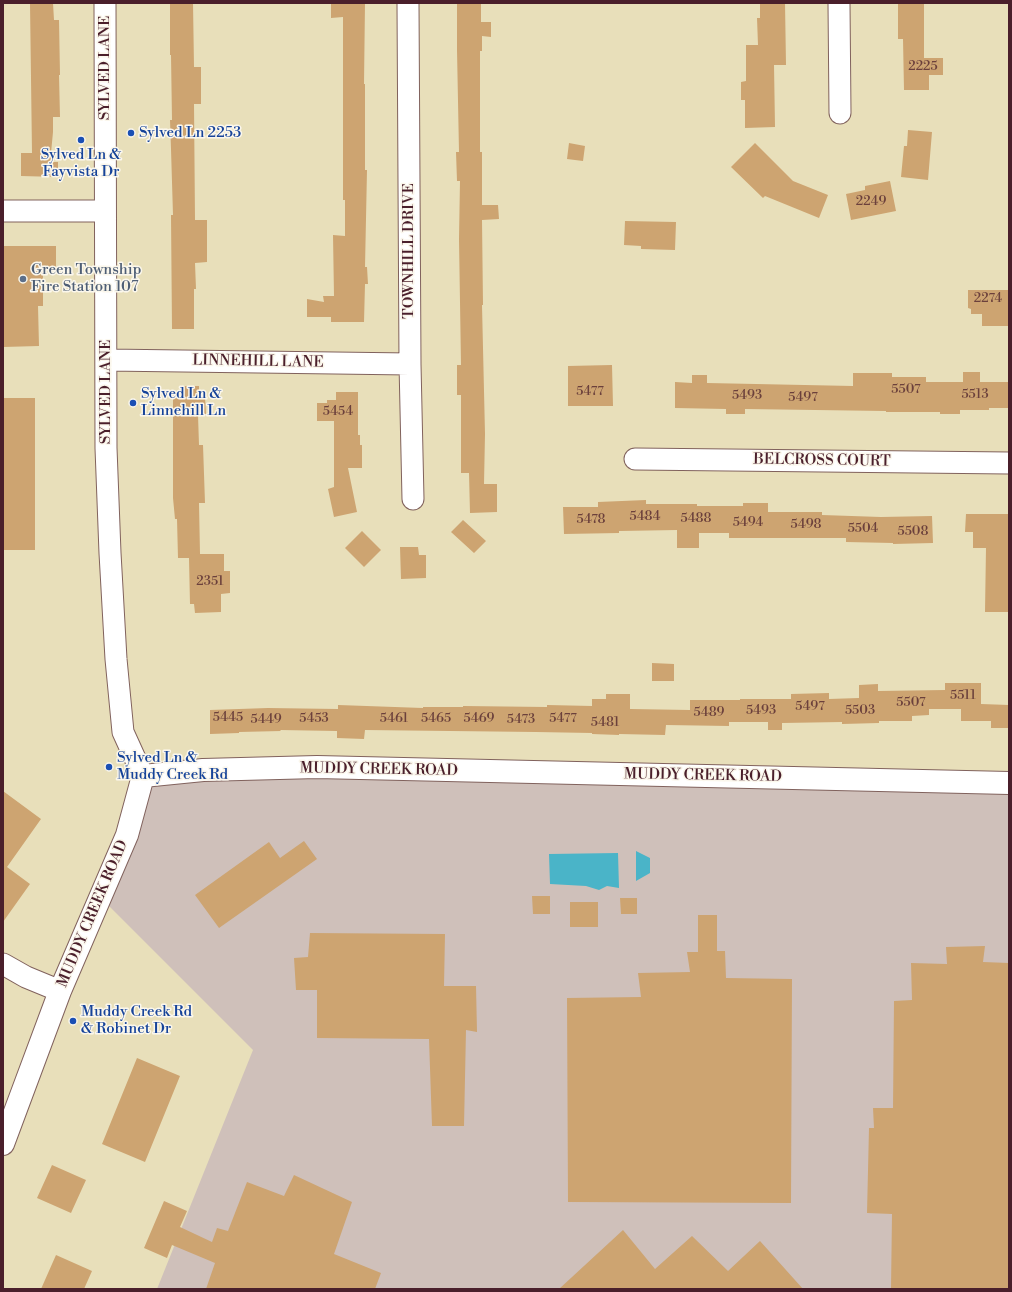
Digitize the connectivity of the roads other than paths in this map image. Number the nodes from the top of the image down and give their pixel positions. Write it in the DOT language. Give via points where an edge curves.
graph roads {
  1 [pos="105,3"];
  2 [pos="408,3"];
  3 [pos="839,3"];
  4 [pos="840,113"];
  5 [pos="3,211"];
  6 [pos="106,211"];
  7 [pos="107,360"];
  8 [pos="410,364"];
  9 [pos="635,459"];
  10 [pos="1009,463"];
  11 [pos="413,499"];
  12 [pos="143,776"];
  13 [pos="1009,783"];
  14 [pos="3,964"];
  15 [pos="60,991"];
  16 [pos="3,1144"];
  1 -- 6 [label="street, SYLVED LANE"];
  2 -- 8 [label="street, TOWNHILL DRIVE"];
  3 -- 4 [label="street"];
  5 -- 6 [label="street"];
  6 -- 7 [label="street, SYLVED LANE"];
  7 -- 8 [label="street, LINNEHILL LANE"];
  7 -- 12 [label="street, SYLVED LANE" via="107,455 116,659 123,732"];
  8 -- 11 [label="street, TOWNHILL DRIVE"];
  9 -- 10 [label="street, BELCROSS COURT"];
  12 -- 13 [label="street, MUDDY CREEK ROAD" via="203,770 317,768"];
  12 -- 15 [label="street, MUDDY CREEK ROAD" via="127,835"];
  14 -- 15 [label="street"];
  15 -- 16 [label="street, MUDDY CREEK ROAD"];
}
